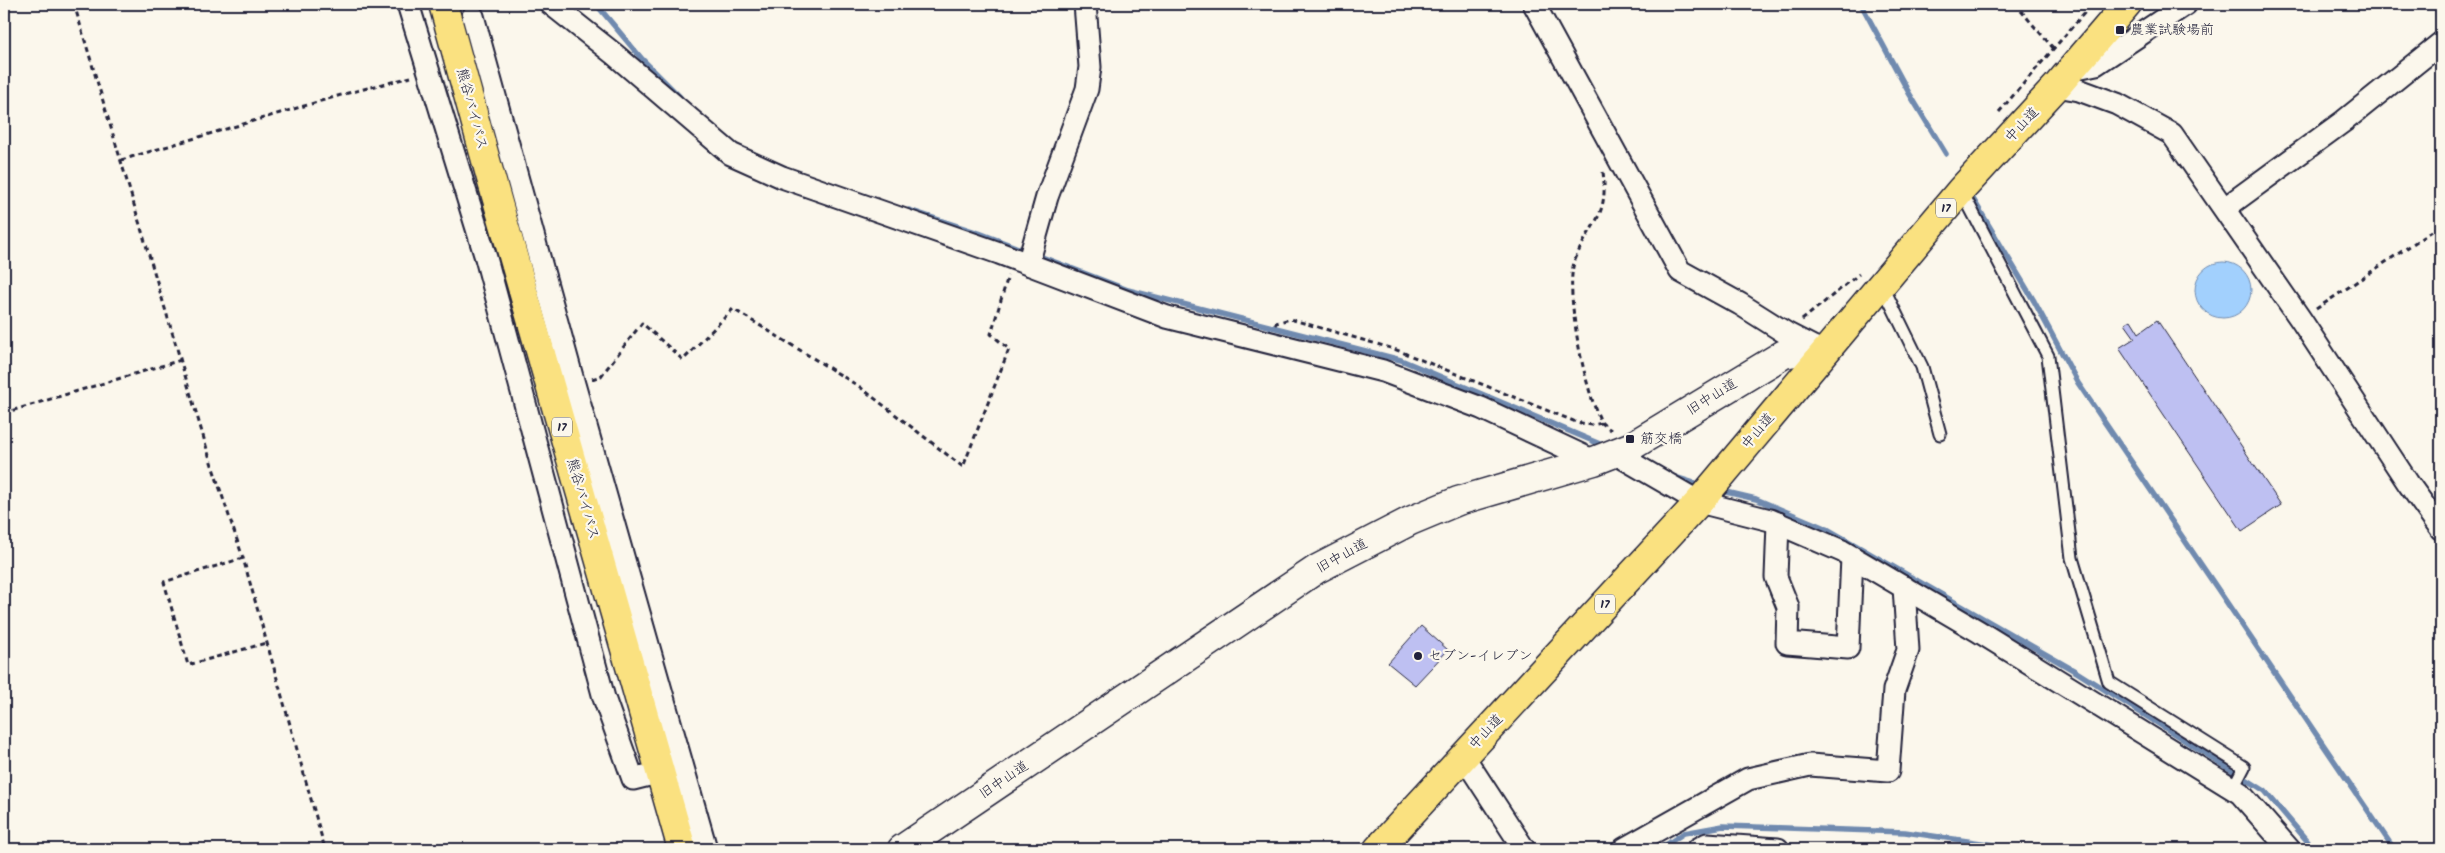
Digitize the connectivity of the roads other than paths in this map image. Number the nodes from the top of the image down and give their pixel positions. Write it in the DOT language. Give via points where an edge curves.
graph roads {
  1 [pos="408,4"];
  2 [pos="443,4"];
  3 [pos="550,4"];
  4 [pos="1085,4"];
  5 [pos="1534,4"];
  6 [pos="2127,4"];
  7 [pos="2186,4"];
  8 [pos="473,16"];
  9 [pos="2441,43"];
  10 [pos="2065,77"];
  11 [pos="502,171"];
  12 [pos="1961,190"];
  13 [pos="2225,208"];
  14 [pos="1021,261"];
  15 [pos="1881,283"];
  16 [pos="1824,352"];
  17 [pos="1940,434"];
  18 [pos="1613,454"];
  19 [pos="1699,502"];
  20 [pos="1778,523"];
  21 [pos="2441,529"];
  22 [pos="1852,557"];
  23 [pos="1904,587"];
  24 [pos="645,675"];
  25 [pos="1464,757"];
  26 [pos="661,772"];
  27 [pos="2233,788"];
  28 [pos="918,845"];
  29 [pos="694,847"];
  30 [pos="1378,849"];
  31 [pos="1524,849"];
  32 [pos="1624,849"];
  33 [pos="1698,849"];
  34 [pos="1778,849"];
  35 [pos="2290,849"];
  1 -- 26 [label="street" via="486,258 604,698 633,779"];
  2 -- 11 [label="highway, 熊谷バイパス / 17"];
  3 -- 14 [label="street" via="731,154 782,176"];
  4 -- 14 [label="street" via="1090,67 1087,88"];
  5 -- 16 [label="street" via="1680,271"];
  6 -- 10 [label="highway, 中山道 / 17"];
  7 -- 10 [label="street" via="2096,64"];
  8 -- 11 [label="street"];
  9 -- 13 [label="street" via="2344,122"];
  10 -- 12 [label="highway, 中山道 / 17"];
  10 -- 13 [label="street" via="2078,90 2117,104 2172,134"];
  11 -- 24 [label="highway, 熊谷バイパス / 17"];
  11 -- 24 [label="street" via="574,384"];
  12 -- 15 [label="highway, 中山道 / 17"];
  12 -- 27 [label="lane" via="2048,356 2072,558 2110,682 2244,767"];
  13 -- 21 [label="street"];
  14 -- 18 [label="street" via="1167,317 1383,371"];
  15 -- 16 [label="highway, 中山道 / 17"];
  15 -- 17 [label="lane" via="1922,367"];
  16 -- 18 [label="main road, 旧中山道" via="1784,354"];
  16 -- 19 [label="highway, 中山道 / 17"];
  18 -- 19 [label="street"];
  18 -- 28 [label="main road, 旧中山道" via="1458,501 1410,521 1317,569"];
  19 -- 20 [label="street"];
  19 -- 25 [label="highway, 中山道 / 17"];
  20 -- 22 [label="street"];
  20 -- 22 [label="street" via="1776,577 1788,607 1787,643 1848,648"];
  22 -- 23 [label="street"];
  23 -- 27 [label="street"];
  23 -- 32 [label="street" via="1908,650 1894,690 1888,771 1810,765 1748,779"];
  24 -- 26 [label="highway, 熊谷バイパス / 17"];
  24 -- 29 [label="street"];
  25 -- 30 [label="highway, 中山道 / 17"];
  25 -- 31 [label="street"];
  26 -- 29 [label="highway, 熊谷バイパス / 17"];
  27 -- 35 [label="street"];
  33 -- 34 [label="street" via="1707,844"];
}
